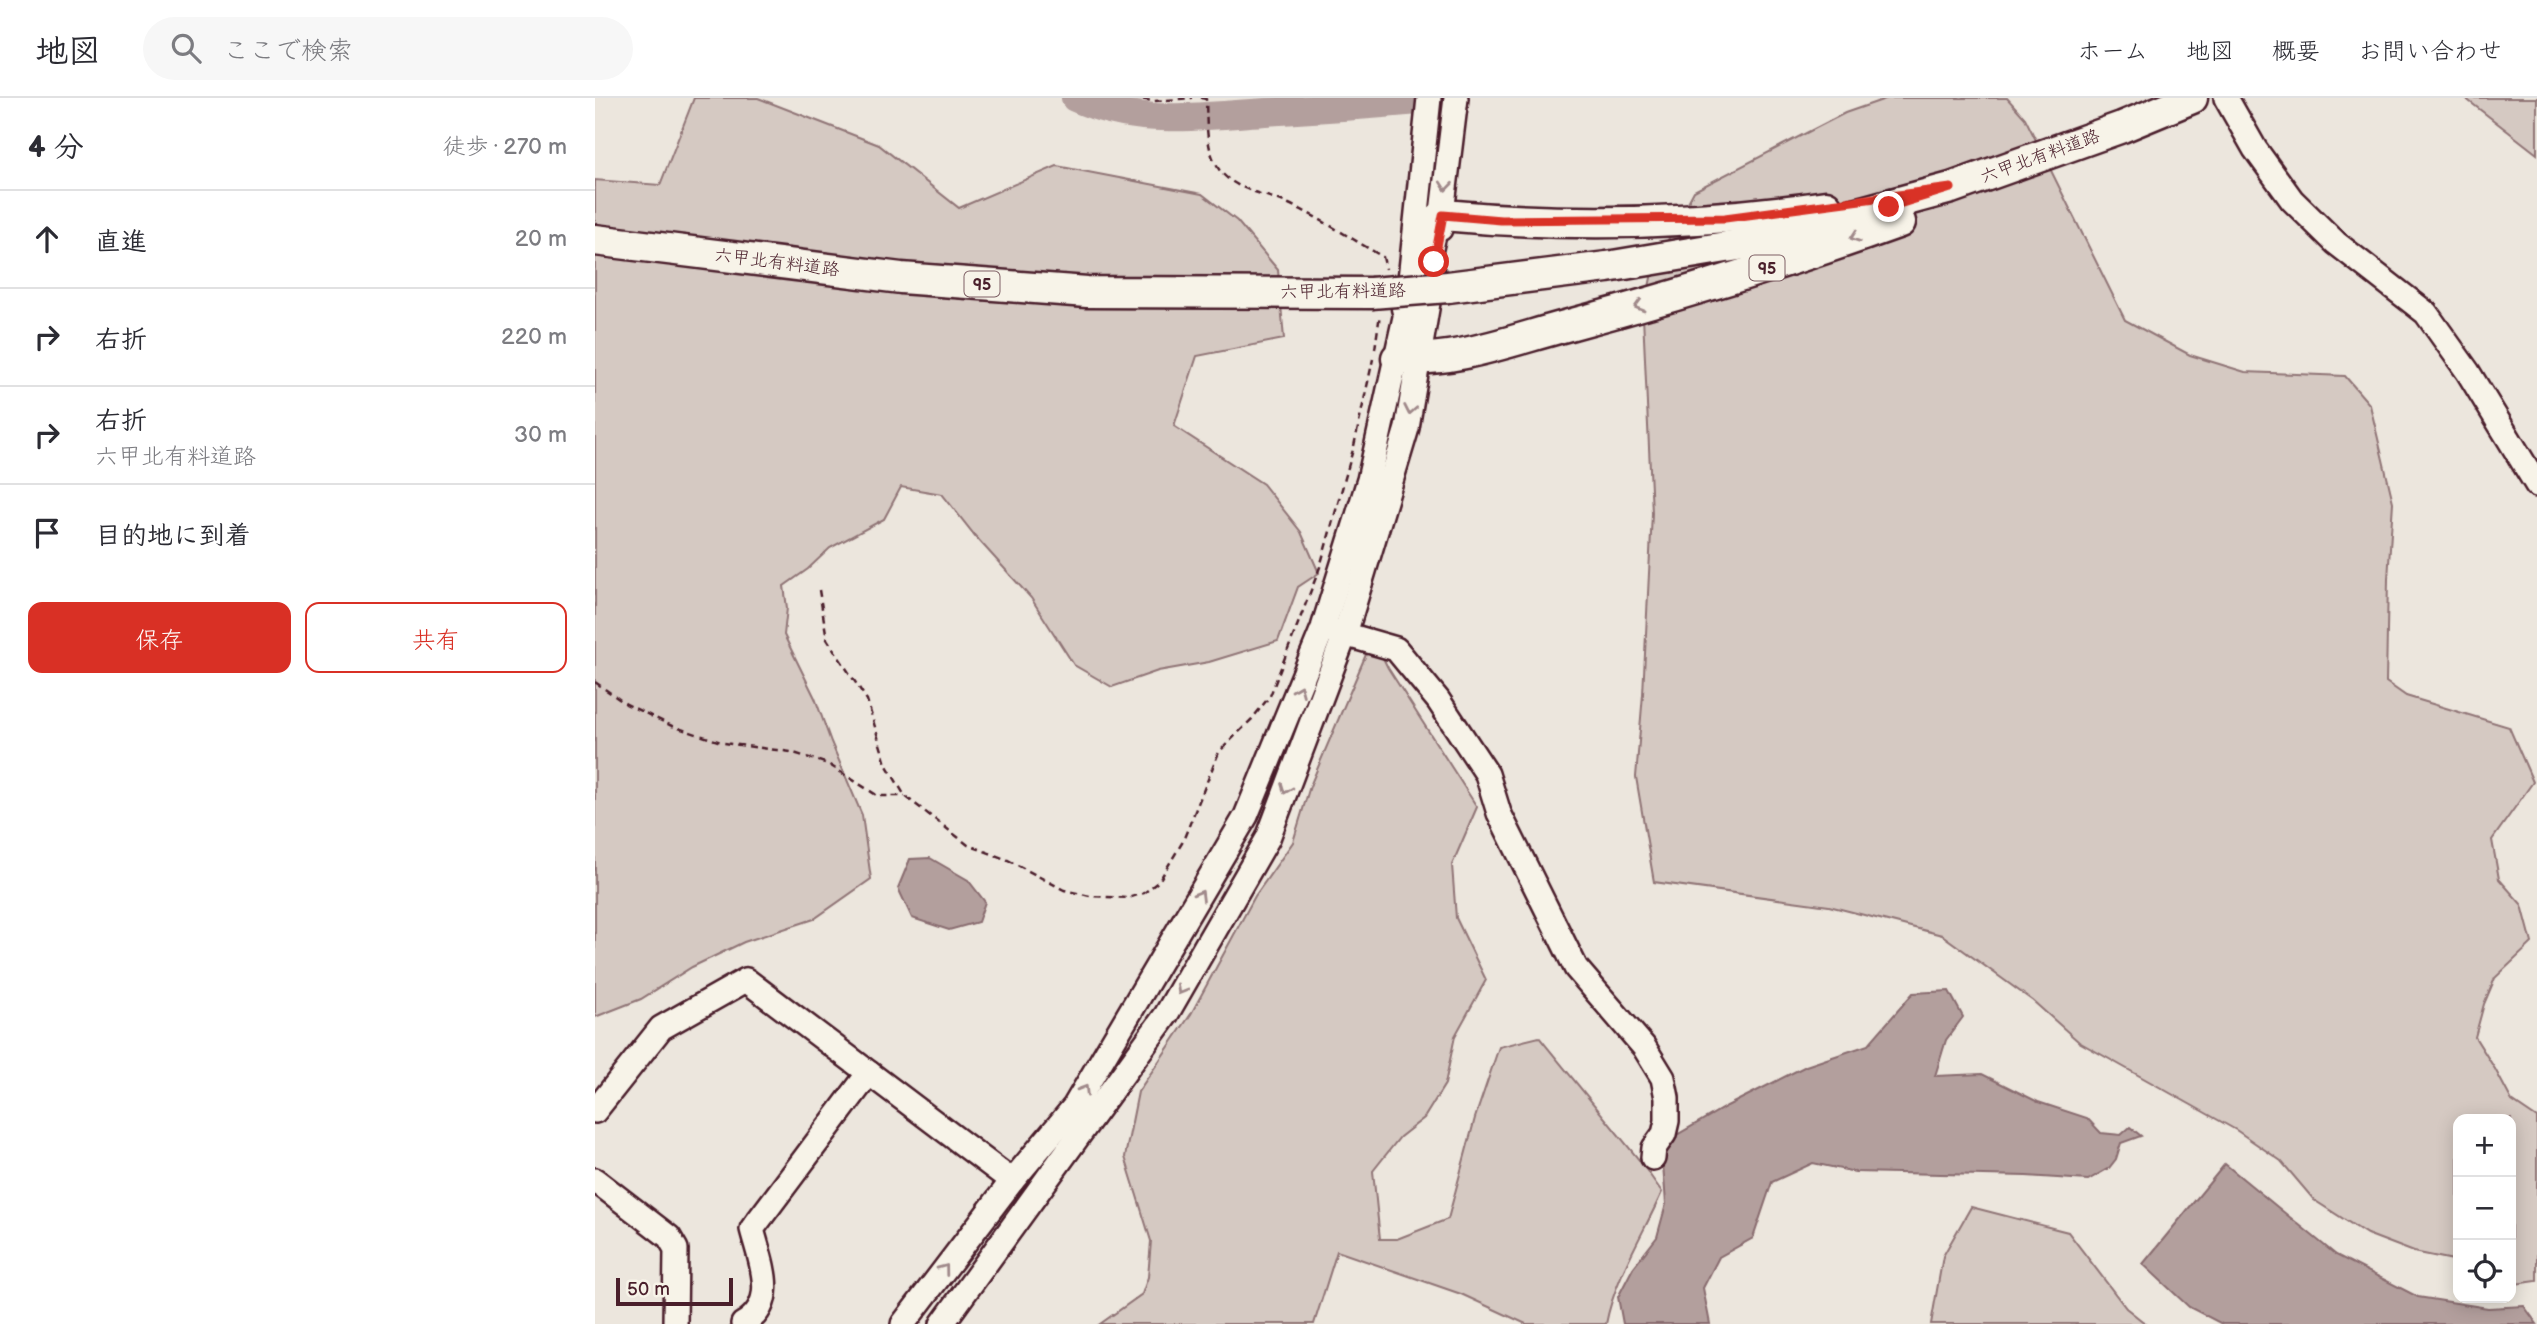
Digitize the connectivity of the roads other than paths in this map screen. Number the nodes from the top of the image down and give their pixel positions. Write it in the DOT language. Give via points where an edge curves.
graph roads {
  1 [pos="1429,98"];
  2 [pos="2192,98"];
  3 [pos="2226,98"];
  4 [pos="1455,108"];
  5 [pos="2122,127"];
  6 [pos="1951,188"];
  7 [pos="1443,215"];
  8 [pos="595,240"];
  9 [pos="1386,294"];
  10 [pos="1408,359"];
  11 [pos="2537,485"];
  12 [pos="1334,631"];
  13 [pos="869,1073"];
  14 [pos="595,1111"];
  15 [pos="1653,1158"];
  16 [pos="595,1180"];
  17 [pos="1012,1181"];
  18 [pos="675,1324"];
  19 [pos="743,1324"];
  20 [pos="903,1324"];
  21 [pos="941,1324"];
  1 -- 9 [label="street"];
  2 -- 5 [label="main road, 六甲北有料道路 / 95"];
  3 -- 11 [label="street" via="2292,200 2336,243 2426,313"];
  4 -- 7 [label="street, one-way"];
  5 -- 6 [label="main road, 六甲北有料道路 / 95"];
  5 -- 10 [label="main road, 95, one-way" via="2054,162 1898,223 1746,275 1473,351"];
  6 -- 7 [label="main road, 95" via="1725,218 1501,220"];
  6 -- 9 [label="main road, 六甲北有料道路 / 95, bridge" via="1744,244 1607,267"];
  7 -- 9 [label="main road" via="1433,224 1419,284"];
  7 -- 10 [label="street"];
  8 -- 9 [label="main road, 六甲北有料道路 / 95" via="901,278 1073,291"];
  9 -- 10 [label="street"];
  10 -- 12 [label="street" via="1407,428"];
  12 -- 15 [label="street" via="1396,649 1438,700 1487,774 1499,813 1576,968 1644,1046 1663,1078 1667,1121"];
  17 -- 12 [label="street, one-way" via="1074,1107 1247,816"];
  12 -- 21 [label="street, one-way" via="1268,838 1166,1015"];
  13 -- 14 [label="street" via="746,980 661,1028"];
  13 -- 17 [label="street"];
  13 -- 19 [label="street" via="752,1229 767,1291 762,1307"];
  16 -- 18 [label="street" via="669,1237 676,1249"];
  20 -- 17 [label="street, one-way"];
}
